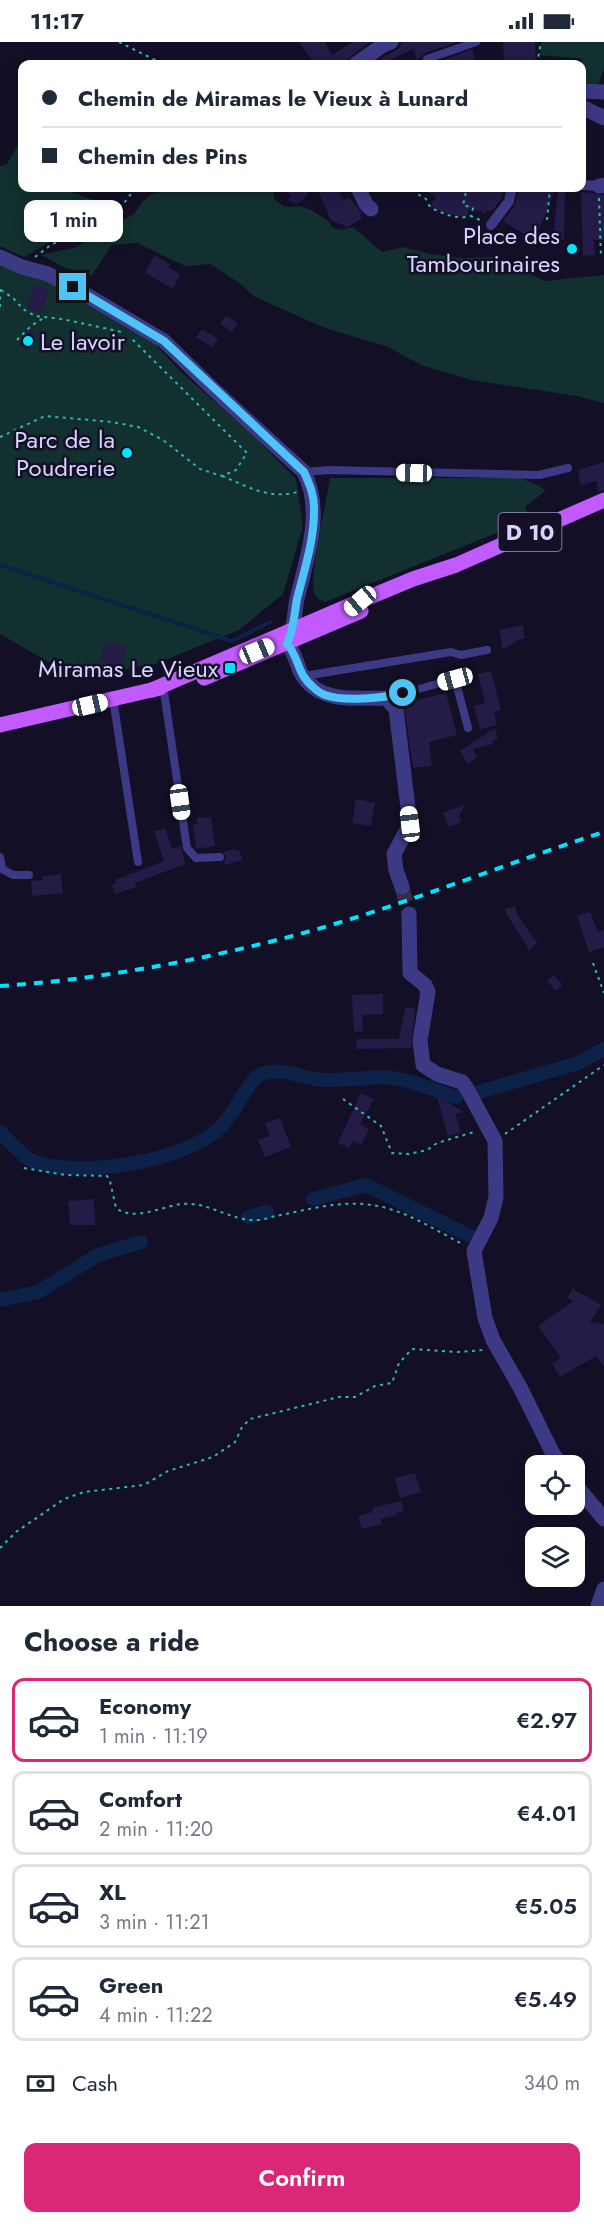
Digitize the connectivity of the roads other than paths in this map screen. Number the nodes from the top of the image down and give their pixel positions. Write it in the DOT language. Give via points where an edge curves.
graph roads {
  1 [pos="391,42"];
  2 [pos="476,42"];
  3 [pos="362,60"];
  4 [pos="426,60"];
  5 [pos="586,91"];
  6 [pos="604,92"];
  7 [pos="586,109"];
  8 [pos="604,118"];
  9 [pos="360,192"];
  10 [pos="511,192"];
  11 [pos="371,209"];
  12 [pos="492,225"];
  13 [pos="0,257"];
  14 [pos="568,468"];
  15 [pos="304,472"];
  16 [pos="604,500"];
  17 [pos="456,565"];
  18 [pos="289,637"];
  19 [pos="487,650"];
  20 [pos="304,676"];
  21 [pos="160,687"];
  22 [pos="386,698"];
  23 [pos="112,699"];
  24 [pos="0,725"];
  25 [pos="468,728"];
  26 [pos="0,856"];
  27 [pos="220,857"];
  28 [pos="138,862"];
  29 [pos="29,875"];
  30 [pos="402,887"];
  31 [pos="409,914"];
  32 [pos="554,1455"];
  33 [pos="585,1496"];
  34 [pos="604,1519"];
  35 [pos="604,1589"];
  36 [pos="598,1606"];
  1 -- 3 [label="street"];
  2 -- 4 [label="lane"];
  5 -- 6 [label="street"];
  7 -- 8 [label="street"];
  9 -- 11 [label="street"];
  10 -- 12 [label="street" via="510,201"];
  13 -- 15 [label="street" via="48,274 164,341"];
  14 -- 15 [label="lane" via="539,475"];
  15 -- 18 [label="street" via="314,512"];
  16 -- 17 [label="main road, D 10"];
  17 -- 18 [label="main road, D 10" via="360,601"];
  17 -- 18 [label="main road, D 10" via="416,587"];
  18 -- 20 [label="street"];
  18 -- 21 [label="main road, D 10"];
  18 -- 21 [label="main road, D 10" via="210,676"];
  19 -- 20 [label="lane" via="461,655 451,652"];
  20 -- 22 [label="street" via="324,695"];
  21 -- 23 [label="main road, D 10"];
  21 -- 27 [label="lane" via="187,848 196,858"];
  22 -- 25 [label="lane" via="455,679"];
  22 -- 30 [label="street" via="396,709 410,824 394,854"];
  23 -- 24 [label="main road, D 10"];
  23 -- 28 [label="lane"];
  26 -- 29 [label="lane" via="2,869 13,875"];
  31 -- 32 [label="street" via="410,973 428,992 420,1041 423,1065 462,1082 492,1134 496,1197 491,1218 474,1251 485,1318"];
  33 -- 34 [label="street"];
  35 -- 36 [label="street"];
}
